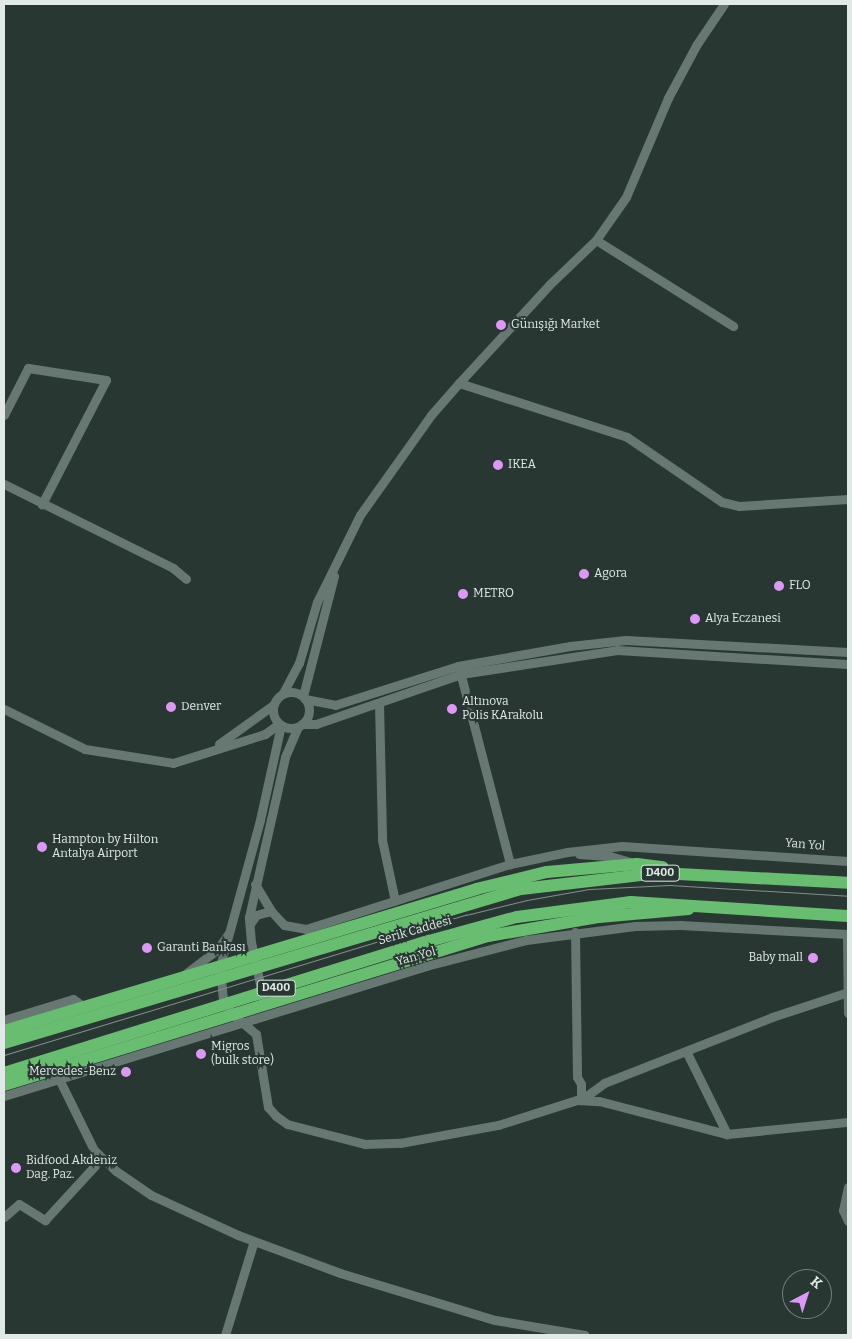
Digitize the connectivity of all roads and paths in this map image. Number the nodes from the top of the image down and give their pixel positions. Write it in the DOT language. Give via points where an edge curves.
graph roads {
  1 [pos="724,4"];
  2 [pos="596,240"];
  3 [pos="733,326"];
  4 [pos="459,383"];
  5 [pos="4,415"];
  6 [pos="4,484"];
  7 [pos="848,499"];
  8 [pos="42,504"];
  9 [pos="335,566"];
  10 [pos="186,579"];
  11 [pos="848,652"];
  12 [pos="848,664"];
  13 [pos="460,670"];
  14 [pos="283,693"];
  15 [pos="304,698"];
  16 [pos="379,703"];
  17 [pos="273,705"];
  18 [pos="4,709"];
  19 [pos="280,724"];
  20 [pos="300,725"];
  21 [pos="215,747"];
  22 [pos="574,852"];
  23 [pos="848,861"];
  24 [pos="510,864"];
  25 [pos="637,864"];
  26 [pos="725,874"];
  27 [pos="848,883"];
  28 [pos="255,884"];
  29 [pos="395,902"];
  30 [pos="722,906"];
  31 [pos="271,911"];
  32 [pos="848,916"];
  33 [pos="375,918"];
  34 [pos="250,924"];
  35 [pos="232,930"];
  36 [pos="575,932"];
  37 [pos="847,934"];
  38 [pos="254,955"];
  39 [pos="220,966"];
  40 [pos="179,978"];
  41 [pos="848,992"];
  42 [pos="78,1003"];
  43 [pos="264,1003"];
  44 [pos="848,1013"];
  45 [pos="232,1014"];
  46 [pos="261,1018"];
  47 [pos="4,1020"];
  48 [pos="243,1024"];
  49 [pos="256,1034"];
  50 [pos="5,1039"];
  51 [pos="686,1051"];
  52 [pos="79,1062"];
  53 [pos="4,1073"];
  54 [pos="58,1079"];
  55 [pos="6,1092"];
  56 [pos="581,1100"];
  57 [pos="848,1122"];
  58 [pos="727,1134"];
  59 [pos="102,1158"];
  60 [pos="848,1187"];
  61 [pos="4,1217"];
  62 [pos="848,1222"];
  63 [pos="254,1241"];
  64 [pos="225,1335"];
  65 [pos="586,1335"];
  1 -- 2 [label="street" via="697,44 668,98 626,197"];
  2 -- 3 [label="street"];
  2 -- 4 [label="street" via="550,284"];
  4 -- 7 [label="street" via="626,437 722,502 739,506"];
  4 -- 9 [label="street" via="431,415 360,515"];
  5 -- 8 [label="street" via="28,368 106,380"];
  6 -- 8 [label="street"];
  8 -- 10 [label="street" via="173,568"];
  9 -- 14 [label="street" via="317,602 298,663"];
  9 -- 15 [label="street" via="327,611"];
  11 -- 13 [label="street" via="646,639 570,646"];
  12 -- 13 [label="street" via="617,650"];
  13 -- 15 [label="street" via="334,704"];
  13 -- 16 [label="street"];
  13 -- 24 [label="street"];
  14 -- 15 [label="street" via="297,693"];
  14 -- 17 [label="street"];
  15 -- 20 [label="street" via="309,709"];
  16 -- 20 [label="street" via="316,724"];
  16 -- 29 [label="street" via="382,840"];
  17 -- 19 [label="street" via="273,715"];
  17 -- 21 [label="street"];
  18 -- 21 [label="street" via="86,749 173,763"];
  19 -- 20 [label="street"];
  19 -- 21 [label="street" via="266,734"];
  19 -- 35 [label="street"];
  20 -- 28 [label="street" via="285,757"];
  22 -- 23 [label="street, Yan Yol" via="622,846"];
  22 -- 24 [label="street, Yan Yol"];
  22 -- 25 [label="street" via="584,856 610,856"];
  24 -- 29 [label="street, Yan Yol"];
  25 -- 26 [label="highway"];
  25 -- 33 [label="highway" via="547,872"];
  26 -- 27 [label="highway, Serik Caddesi / D400"];
  26 -- 50 [label="highway, Serik Caddesi / D400" via="612,876 521,889"];
  28 -- 31 [label="street, Yan Yol"];
  28 -- 34 [label="street"];
  29 -- 31 [label="street, Yan Yol" via="306,929 284,925"];
  29 -- 33 [label="street"];
  30 -- 32 [label="highway, Serik Caddesi / D400"];
  30 -- 43 [label="highway" via="599,917 507,932"];
  30 -- 53 [label="highway, Serik Caddesi / D400" via="631,902 517,917 428,941"];
  31 -- 34 [label="street" via="256,915"];
  33 -- 38 [label="highway"];
  34 -- 38 [label="street"];
  35 -- 39 [label="street"];
  35 -- 40 [label="street" via="217,950"];
  36 -- 37 [label="street, Yan Yol" via="680,925"];
  36 -- 46 [label="street, Yan Yol" via="526,940 426,966"];
  36 -- 56 [label="street" via="577,1077 581,1084"];
  37 -- 41 [label="street"];
  38 -- 39 [label="highway"];
  38 -- 43 [label="street"];
  39 -- 40 [label="highway"];
  39 -- 45 [label="street" via="223,998"];
  40 -- 42 [label="highway"];
  41 -- 44 [label="street"];
  41 -- 51 [label="street" via="772,1017"];
  42 -- 47 [label="street"];
  42 -- 50 [label="highway"];
  43 -- 45 [label="highway"];
  43 -- 46 [label="street"];
  45 -- 48 [label="street"];
  45 -- 52 [label="highway"];
  46 -- 48 [label="street, Yan Yol"];
  46 -- 49 [label="street"];
  48 -- 49 [label="street"];
  48 -- 54 [label="street, Yan Yol"];
  49 -- 56 [label="street" via="268,1106 276,1116 288,1124 365,1144 400,1143 498,1125"];
  51 -- 56 [label="street" via="604,1083"];
  51 -- 58 [label="street"];
  52 -- 54 [label="street"];
  52 -- 55 [label="highway"];
  54 -- 55 [label="street, Yan Yol"];
  54 -- 59 [label="street" via="94,1150"];
  56 -- 58 [label="street" via="598,1101"];
  57 -- 58 [label="street"];
  59 -- 61 [label="street" via="45,1220 19,1204"];
  59 -- 63 [label="street" via="151,1195"];
  60 -- 62 [label="street" via="842,1210"];
  63 -- 64 [label="street"];
  63 -- 65 [label="street" via="340,1273 494,1320"];
}
